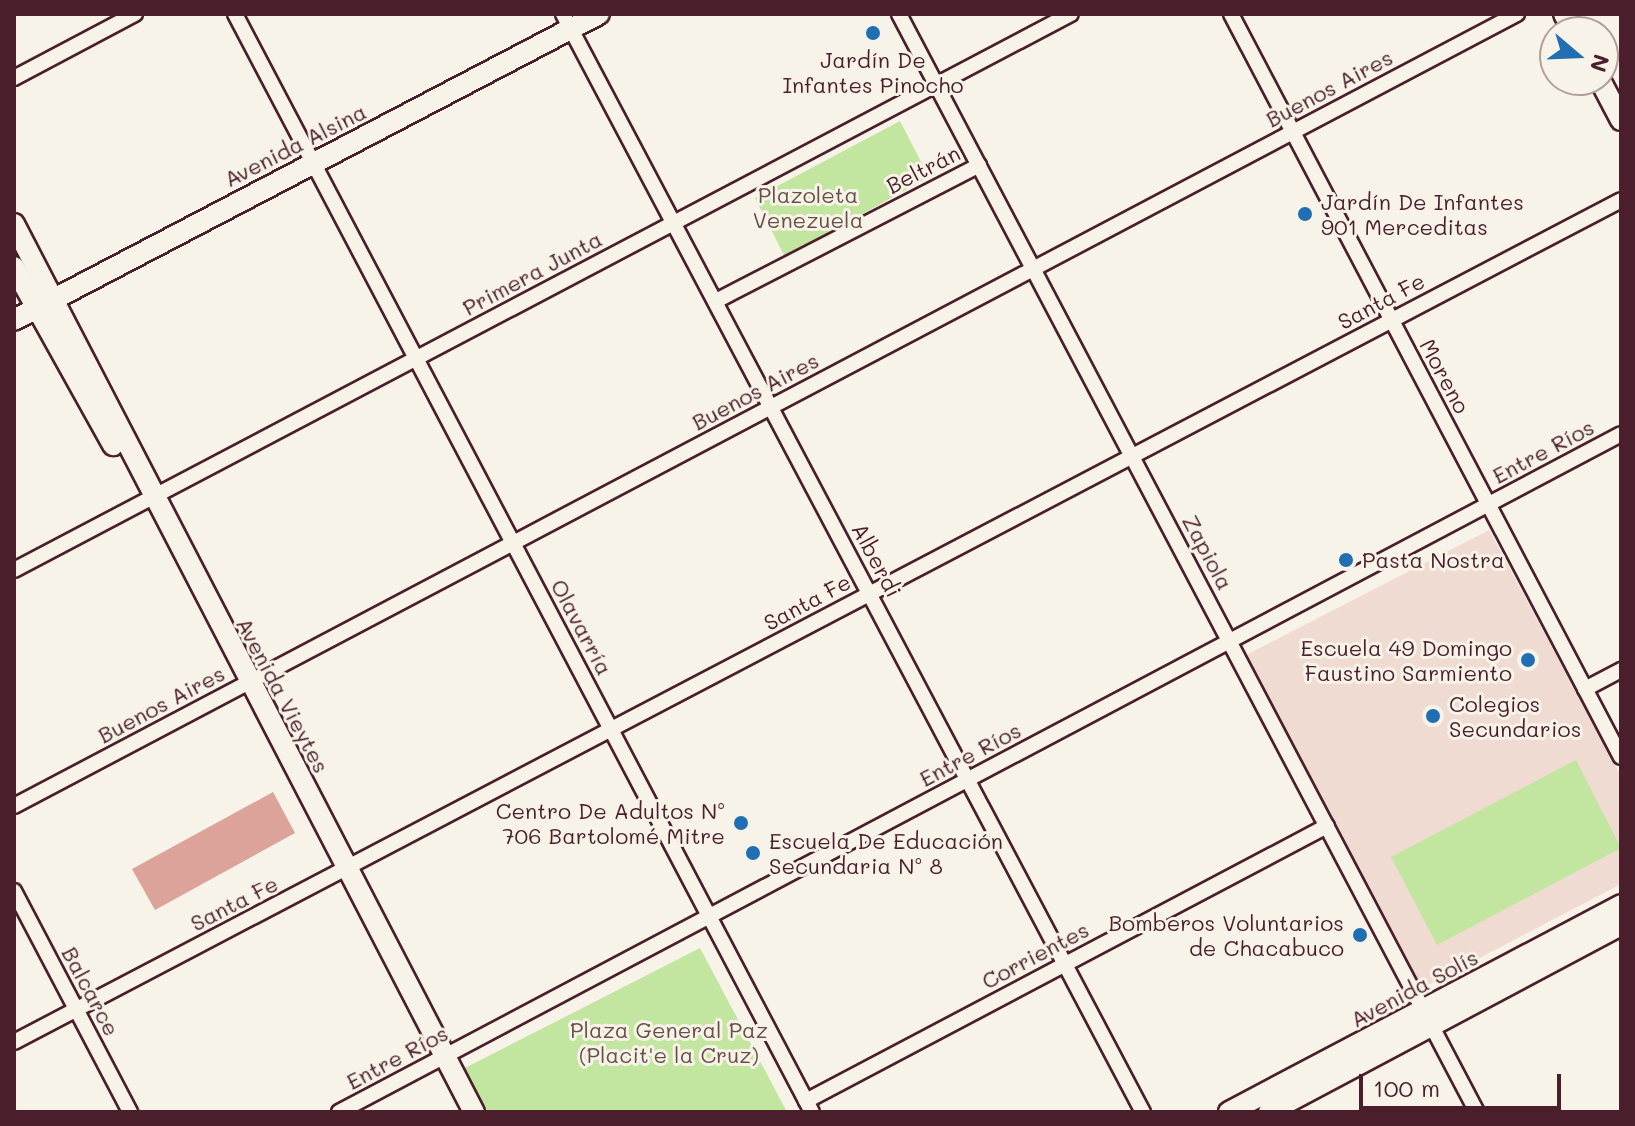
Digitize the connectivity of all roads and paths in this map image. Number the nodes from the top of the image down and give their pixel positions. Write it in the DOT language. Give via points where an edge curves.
graph roads {
  1 [pos="135,14"];
  2 [pos="235,14"];
  3 [pos="599,14"];
  4 [pos="899,14"];
  5 [pos="1071,14"];
  6 [pos="1231,14"];
  7 [pos="1517,14"];
  8 [pos="567,22"];
  9 [pos="14,78"];
  10 [pos="937,84"];
  11 [pos="1608,96"];
  12 [pos="1621,120"];
  13 [pos="1293,132"];
  14 [pos="313,163"];
  15 [pos="979,165"];
  16 [pos="1621,200"];
  17 [pos="675,223"];
  18 [pos="14,224"];
  19 [pos="14,267"];
  20 [pos="1034,269"];
  21 [pos="716,301"];
  22 [pos="44,303"];
  23 [pos="14,320"];
  24 [pos="1391,320"];
  25 [pos="416,359"];
  26 [pos="772,407"];
  27 [pos="1621,434"];
  28 [pos="1132,456"];
  29 [pos="150,500"];
  30 [pos="1488,505"];
  31 [pos="513,543"];
  32 [pos="14,570"];
  33 [pos="870,594"];
  34 [pos="1230,641"];
  35 [pos="1621,670"];
  36 [pos="244,685"];
  37 [pos="1585,689"];
  38 [pos="611,730"];
  39 [pos="1621,757"];
  40 [pos="968,780"];
  41 [pos="14,806"];
  42 [pos="1327,826"];
  43 [pos="344,871"];
  44 [pos="14,891"];
  45 [pos="1621,905"];
  46 [pos="709,917"];
  47 [pos="1621,925"];
  48 [pos="1065,964"];
  49 [pos="76,1010"];
  50 [pos="1428,1017"];
  51 [pos="14,1042"];
  52 [pos="441,1060"];
  53 [pos="809,1106"];
  54 [pos="130,1112"];
  55 [pos="339,1112"];
  56 [pos="463,1112"];
  57 [pos="474,1112"];
  58 [pos="1143,1112"];
  59 [pos="1229,1112"];
  60 [pos="1269,1112"];
  61 [pos="1477,1112"];
  1 -- 9 [label="street"];
  2 -- 14 [label="street, Olavarría"];
  3 -- 8 [label="main road, Avenida Alsina"];
  4 -- 10 [label="street, Zapiola"];
  5 -- 10 [label="street, Primera Junta"];
  6 -- 13 [label="street, Moreno"];
  7 -- 13 [label="street, Buenos Aires"];
  8 -- 14 [label="main road, Avenida Alsina"];
  8 -- 17 [label="street, Alberdi"];
  10 -- 15 [label="street, Zapiola"];
  10 -- 17 [label="street, Primera Junta"];
  11 -- 12 [label="main road"];
  13 -- 20 [label="street, Buenos Aires"];
  13 -- 24 [label="street, Moreno"];
  14 -- 22 [label="main road, Avenida Alsina"];
  14 -- 25 [label="street, Olavarría"];
  15 -- 20 [label="street, Zapiola"];
  15 -- 21 [label="street, Beltrán"];
  16 -- 24 [label="street, Santa Fe"];
  17 -- 21 [label="street, Alberdi"];
  17 -- 25 [label="street, Primera Junta"];
  18 -- 22 [label="main road"];
  19 -- 22 [label="main road"];
  20 -- 26 [label="street, Buenos Aires"];
  20 -- 28 [label="street, Zapiola"];
  21 -- 26 [label="street, Alberdi"];
  22 -- 23 [label="main road, Avenida Alsina"];
  22 -- 29 [label="main road, Avenida Vieytes"];
  24 -- 28 [label="street, Santa Fe"];
  24 -- 30 [label="street, Moreno"];
  25 -- 29 [label="street, Primera Junta"];
  25 -- 31 [label="street, Olavarría"];
  26 -- 31 [label="street, Buenos Aires"];
  26 -- 33 [label="street, Alberdi"];
  27 -- 30 [label="street, Entre Ríos"];
  28 -- 33 [label="street, Santa Fe"];
  28 -- 34 [label="street, Zapiola"];
  29 -- 32 [label="street, Primera Junta"];
  29 -- 36 [label="main road, Avenida Vieytes"];
  30 -- 34 [label="street, Entre Ríos"];
  30 -- 37 [label="street, Moreno"];
  31 -- 36 [label="street, Buenos Aires"];
  31 -- 38 [label="street, Olavarría"];
  33 -- 38 [label="street, Santa Fe"];
  33 -- 40 [label="street, Alberdi"];
  34 -- 40 [label="street, Entre Ríos"];
  34 -- 42 [label="street, Zapiola"];
  35 -- 37 [label="street"];
  36 -- 41 [label="street, Buenos Aires"];
  36 -- 43 [label="main road, Avenida Vieytes"];
  37 -- 39 [label="street, Moreno"];
  38 -- 43 [label="street, Santa Fe"];
  38 -- 46 [label="street, Olavarría"];
  40 -- 46 [label="street, Entre Ríos"];
  40 -- 48 [label="street, Alberdi"];
  42 -- 48 [label="street, Corrientes"];
  42 -- 50 [label="street, Zapiola"];
  43 -- 49 [label="street, Santa Fe"];
  43 -- 52 [label="main road, Avenida Vieytes"];
  44 -- 49 [label="street, Balcarce"];
  45 -- 50 [label="main road, Avenida Solís"];
  46 -- 52 [label="street, Entre Ríos"];
  46 -- 53 [label="street, Olavarría"];
  47 -- 50 [label="main road, Avenida Solís"];
  48 -- 53 [label="street, Corrientes"];
  48 -- 58 [label="street, Alberdi"];
  49 -- 51 [label="street, Santa Fe"];
  49 -- 54 [label="street, Balcarce"];
  50 -- 59 [label="main road, Avenida Solís"];
  50 -- 60 [label="main road, Avenida Solís"];
  50 -- 61 [label="street, Zapiola"];
  52 -- 55 [label="street, Entre Ríos"];
  52 -- 56 [label="main road, Avenida Vieytes"];
  52 -- 57 [label="main road, Avenida Vieytes"];
}
